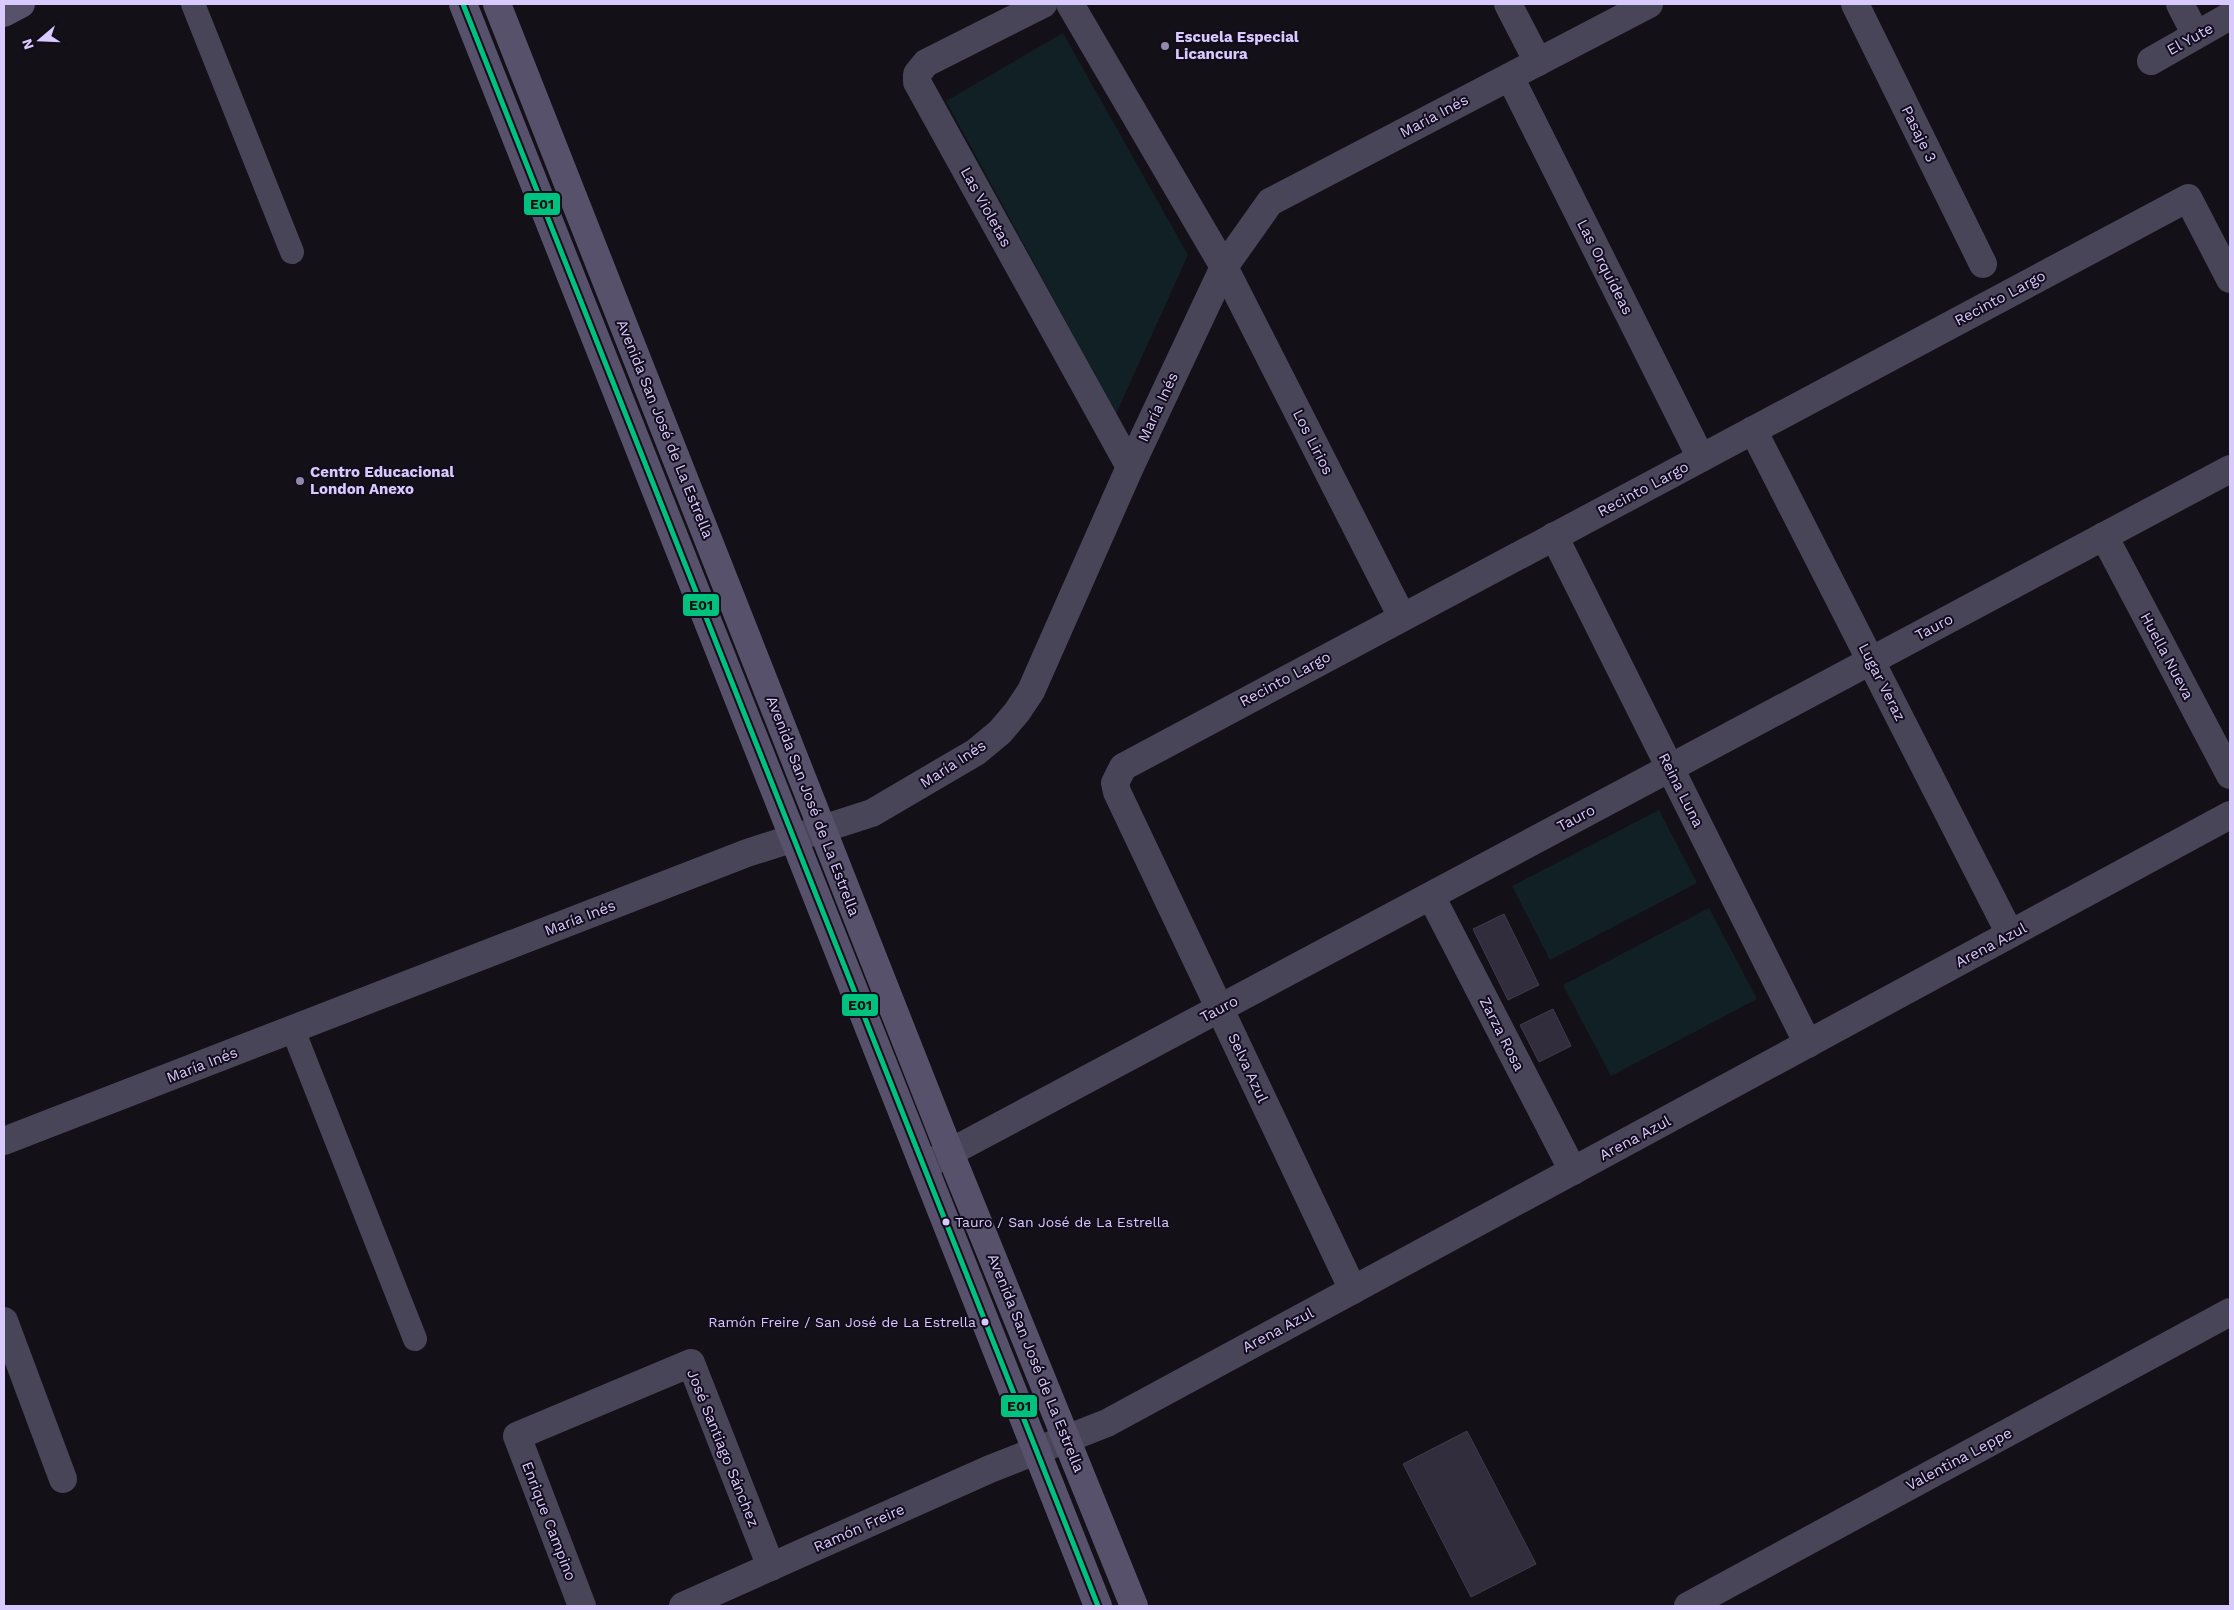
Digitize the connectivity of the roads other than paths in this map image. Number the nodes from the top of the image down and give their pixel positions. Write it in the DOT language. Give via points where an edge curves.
graph roads {
  1 [pos="21,4"];
  2 [pos="193,4"];
  3 [pos="463,4"];
  4 [pos="497,4"];
  5 [pos="1043,4"];
  6 [pos="1070,4"];
  7 [pos="1508,4"];
  8 [pos="1650,4"];
  9 [pos="1854,4"];
  10 [pos="2180,4"];
  11 [pos="4,13"];
  12 [pos="2230,16"];
  13 [pos="2196,35"];
  14 [pos="2150,61"];
  15 [pos="1538,62"];
  16 [pos="1510,77"];
  17 [pos="292,252"];
  18 [pos="1983,264"];
  19 [pos="1224,268"];
  20 [pos="2230,279"];
  21 [pos="1753,430"];
  22 [pos="1701,458"];
  23 [pos="1130,467"];
  24 [pos="2230,469"];
  25 [pos="1554,536"];
  26 [pos="2104,536"];
  27 [pos="1402,617"];
  28 [pos="1872,660"];
  29 [pos="1670,768"];
  30 [pos="2230,775"];
  31 [pos="1117,792"];
  32 [pos="2230,815"];
  33 [pos="823,829"];
  34 [pos="793,839"];
  35 [pos="1431,896"];
  36 [pos="2010,934"];
  37 [pos="1220,1008"];
  38 [pos="293,1030"];
  39 [pos="1808,1044"];
  40 [pos="4,1141"];
  41 [pos="950,1153"];
  42 [pos="922,1168"];
  43 [pos="1573,1171"];
  44 [pos="1354,1290"];
  45 [pos="2230,1312"];
  46 [pos="4,1321"];
  47 [pos="415,1339"];
  48 [pos="517,1436"];
  49 [pos="1066,1438"];
  50 [pos="1035,1450"];
  51 [pos="63,1479"];
  52 [pos="771,1567"];
  53 [pos="582,1606"];
  54 [pos="683,1606"];
  55 [pos="1098,1606"];
  56 [pos="1134,1606"];
  57 [pos="1688,1606"];
  1 -- 11 [label="main road"];
  2 -- 17 [label="lane"];
  3 -- 34 [label="main road, Avenida San José de La Estrella"];
  4 -- 33 [label="main road, Avenida San José de La Estrella"];
  5 -- 23 [label="street, Las Violetas" via="926,63 917,74 917,82"];
  6 -- 19 [label="street"];
  7 -- 15 [label="street"];
  8 -- 15 [label="street, María Inés"];
  9 -- 18 [label="street, Pasaje 3"];
  10 -- 13 [label="street"];
  12 -- 13 [label="street, El Yute"];
  13 -- 14 [label="street, El Yute"];
  15 -- 16 [label="street, María Inés"];
  16 -- 19 [label="street, María Inés" via="1270,202"];
  16 -- 22 [label="street, Las Orquídeas"];
  19 -- 23 [label="street, María Inés"];
  19 -- 27 [label="street, Los Lirios"];
  20 -- 21 [label="street, Recinto Largo" via="2188,198"];
  21 -- 22 [label="street, Recinto Largo"];
  21 -- 28 [label="street, Lugar Veraz"];
  22 -- 25 [label="street, Recinto Largo"];
  23 -- 33 [label="street, María Inés" via="1030,691 1011,719 976,752 872,814"];
  24 -- 26 [label="street, Tauro"];
  25 -- 27 [label="street, Recinto Largo"];
  25 -- 29 [label="street, Reina Luna"];
  26 -- 28 [label="street, Tauro"];
  26 -- 30 [label="street, Huella Nueva"];
  27 -- 31 [label="street, Recinto Largo" via="1131,761 1118,774"];
  28 -- 29 [label="street, Tauro"];
  28 -- 36 [label="street, Lugar Veraz"];
  29 -- 35 [label="street, Tauro"];
  29 -- 39 [label="street, Reina Luna"];
  31 -- 37 [label="street, Selva Azul"];
  32 -- 36 [label="street, Arena Azul"];
  33 -- 34 [label="street, María Inés"];
  33 -- 41 [label="main road, Avenida San José de La Estrella"];
  34 -- 38 [label="street, María Inés" via="747,853"];
  34 -- 42 [label="main road, Avenida San José de La Estrella"];
  35 -- 37 [label="street, Tauro"];
  35 -- 43 [label="street, Zarza Rosa"];
  36 -- 39 [label="street, Arena Azul"];
  37 -- 41 [label="street, Tauro"];
  37 -- 44 [label="street, Selva Azul"];
  38 -- 40 [label="street, María Inés"];
  38 -- 47 [label="lane"];
  39 -- 43 [label="street, Arena Azul"];
  41 -- 42 [label="street, Tauro"];
  41 -- 49 [label="main road, Avenida San José de La Estrella"];
  42 -- 50 [label="main road, Avenida San José de La Estrella"];
  43 -- 44 [label="street, Arena Azul"];
  44 -- 49 [label="street, Arena Azul" via="1107,1423"];
  45 -- 57 [label="street, Valentina Leppe"];
  46 -- 51 [label="street"];
  48 -- 52 [label="street, José Santiago Sánchez" via="691,1363"];
  48 -- 53 [label="street, Enrique Campino"];
  49 -- 50 [label="street, Arena Azul"];
  49 -- 56 [label="main road, Avenida San José de La Estrella"];
  50 -- 52 [label="street, Ramón Freire"];
  50 -- 55 [label="main road, Avenida San José de La Estrella"];
  52 -- 54 [label="street, Ramón Freire"];
}
